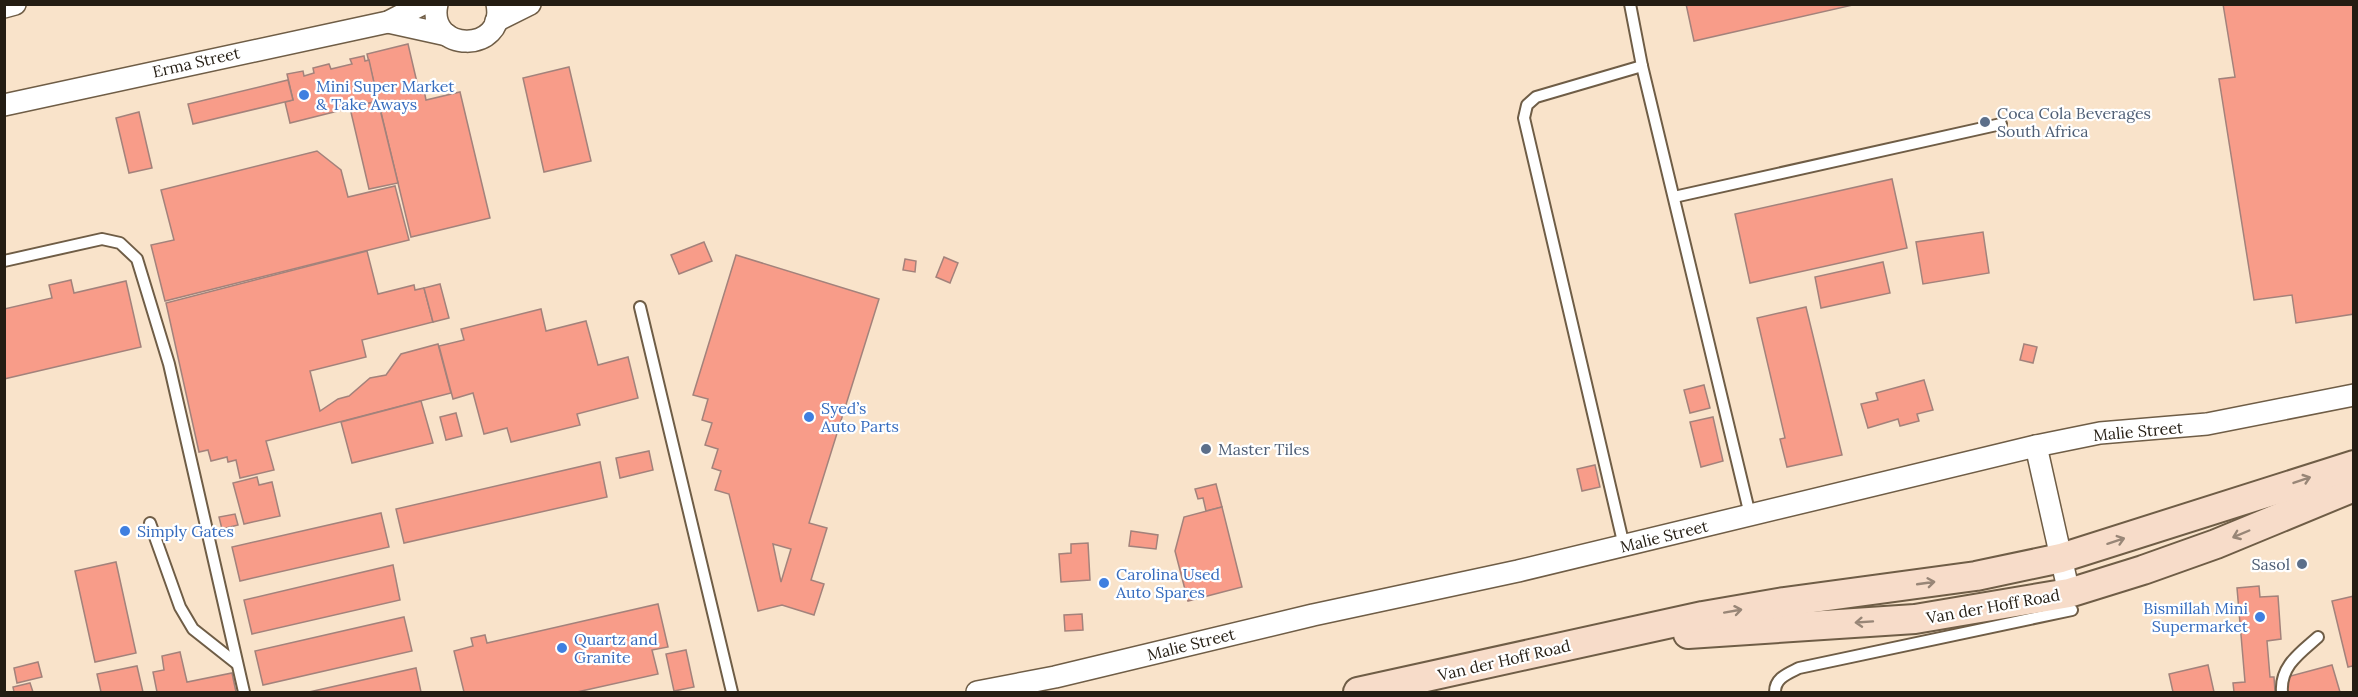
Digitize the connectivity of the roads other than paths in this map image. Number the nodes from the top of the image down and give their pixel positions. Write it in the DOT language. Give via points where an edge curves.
graph roads {
  1 [pos="15,4"];
  2 [pos="423,4"];
  3 [pos="437,4"];
  4 [pos="530,4"];
  5 [pos="1630,4"];
  6 [pos="4,7"];
  7 [pos="496,13"];
  8 [pos="388,22"];
  9 [pos="447,35"];
  10 [pos="1642,66"];
  11 [pos="4,105"];
  12 [pos="2001,124"];
  13 [pos="1674,197"];
  14 [pos="4,261"];
  15 [pos="640,307"];
  16 [pos="2354,395"];
  17 [pos="2036,446"];
  18 [pos="2354,465"];
  19 [pos="2354,487"];
  20 [pos="1750,516"];
  21 [pos="150,523"];
  22 [pos="1624,546"];
  23 [pos="2061,558"];
  24 [pos="2071,601"];
  25 [pos="1614,635"];
  26 [pos="2318,637"];
  27 [pos="237,663"];
  28 [pos="1776,690"];
  29 [pos="244,693"];
  30 [pos="732,693"];
  31 [pos="977,693"];
  32 [pos="1358,693"];
  33 [pos="2282,693"];
  1 -- 6 [label="street"];
  2 -- 8 [label="street, Erma Street"];
  3 -- 9 [label="street" via="436,19"];
  4 -- 7 [label="street"];
  5 -- 10 [label="lane"];
  7 -- 9 [label="street, Erma Street" via="492,30 476,41 456,41"];
  8 -- 9 [label="street, Erma Street"];
  8 -- 11 [label="street, Erma Street"];
  10 -- 13 [label="lane"];
  10 -- 22 [label="lane" via="1536,97 1527,105 1524,118"];
  12 -- 13 [label="lane"];
  13 -- 20 [label="lane"];
  14 -- 27 [label="lane" via="102,239 120,243 137,259 169,364"];
  15 -- 30 [label="lane"];
  16 -- 17 [label="street, Malie Street" via="2207,424 2100,433"];
  17 -- 20 [label="street, Malie Street"];
  17 -- 23 [label="street"];
  23 -- 18 [label="main road, Van der Hoff Road, one-way"];
  19 -- 24 [label="main road, Van der Hoff Road, one-way"];
  20 -- 22 [label="street, Malie Street"];
  21 -- 27 [label="lane" via="180,607 193,629"];
  22 -- 31 [label="street, Malie Street"];
  23 -- 24 [label="street"];
  25 -- 23 [label="main road, Van der Hoff Road, one-way" via="1773,604 1976,576"];
  24 -- 25 [label="main road, Van der Hoff Road, one-way" via="1915,619 1711,633"];
  24 -- 28 [label="lane" via="1798,668 1781,677"];
  25 -- 32 [label="main road, Van der Hoff Road"];
  26 -- 33 [label="lane" via="2289,664 2282,675"];
  27 -- 29 [label="lane"];
}
